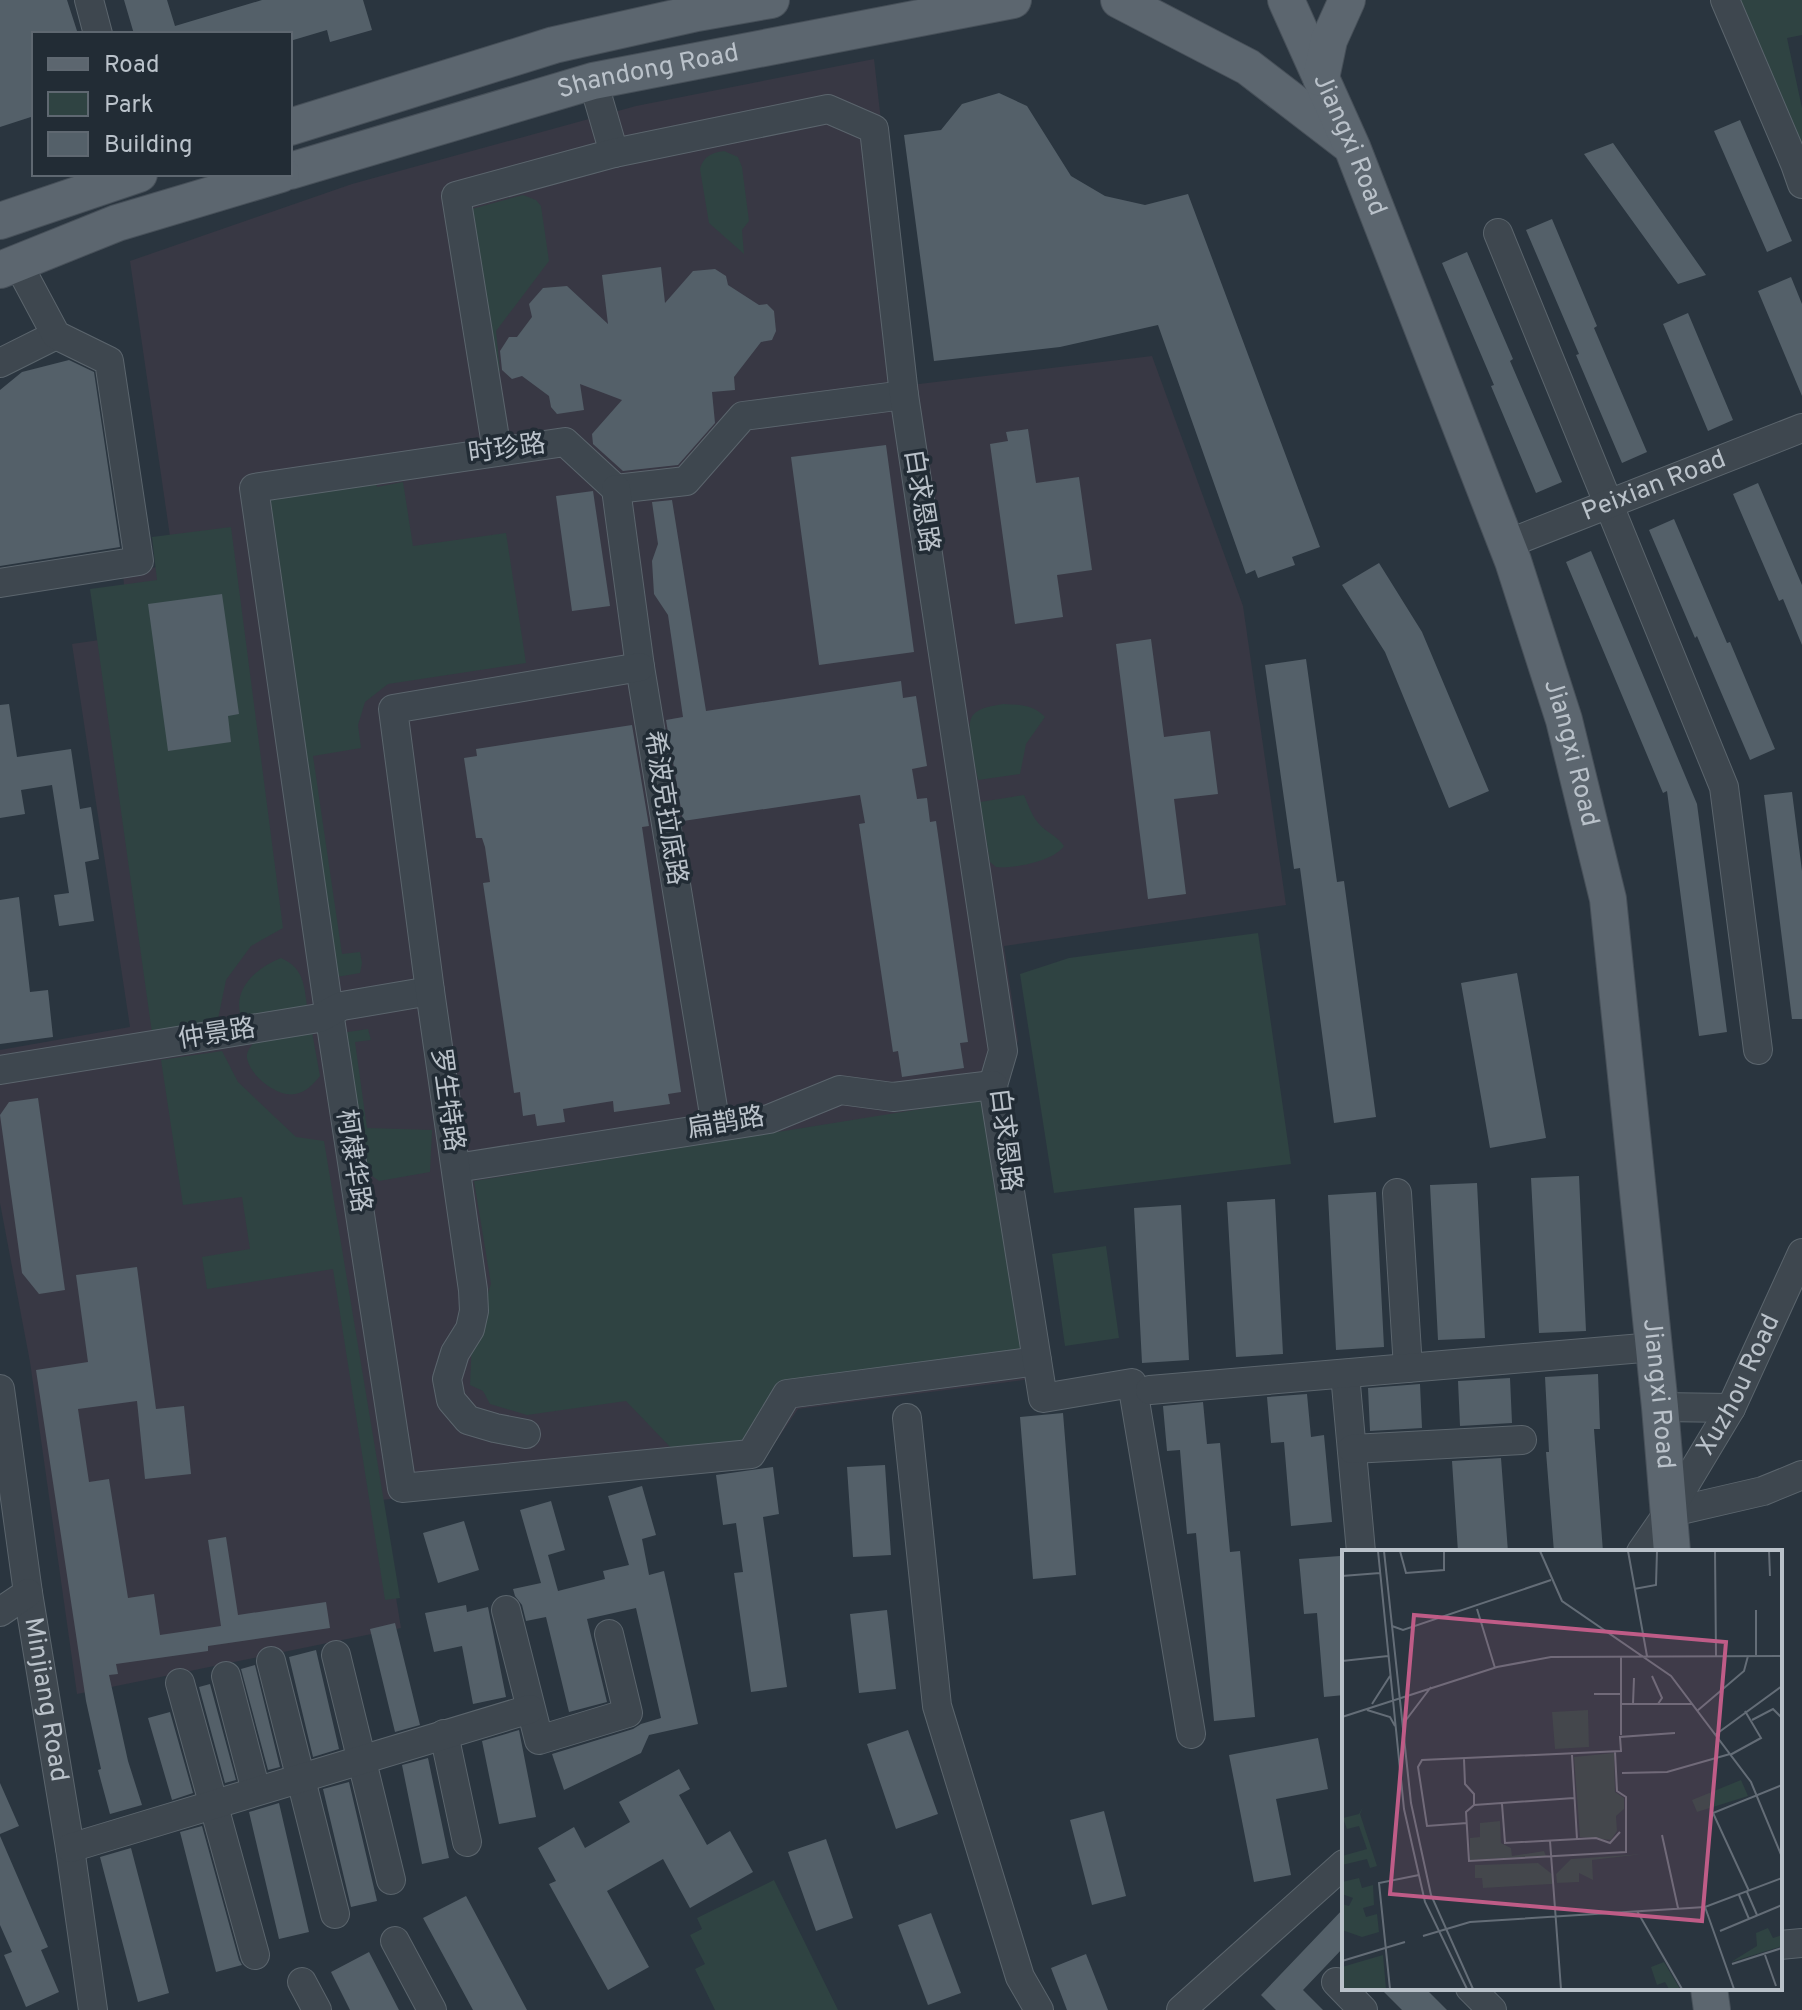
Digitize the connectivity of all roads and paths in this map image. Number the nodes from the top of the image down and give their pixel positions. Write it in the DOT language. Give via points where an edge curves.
graph roads {
  1 [pos="89,0"];
  2 [pos="771,0"];
  3 [pos="1013,0"];
  4 [pos="1119,0"];
  5 [pos="1286,0"];
  6 [pos="1347,0"];
  7 [pos="1725,0"];
  8 [pos="97,32"];
  9 [pos="1321,78"];
  10 [pos="593,81"];
  11 [pos="292,126"];
  12 [pos="1352,147"];
  13 [pos="614,153"];
  14 [pos="292,170"];
  15 [pos="133,176"];
  16 [pos="274,176"];
  17 [pos="1802,184"];
  18 [pos="0,221"];
  19 [pos="1498,233"];
  20 [pos="8,266"];
  21 [pos="56,335"];
  22 [pos="0,363"];
  23 [pos="904,395"];
  24 [pos="1802,428"];
  25 [pos="497,451"];
  26 [pos="254,488"];
  27 [pos="616,489"];
  28 [pos="1608,504"];
  29 [pos="1507,544"];
  30 [pos="0,583"];
  31 [pos="640,667"];
  32 [pos="430,991"];
  33 [pos="329,1012"];
  34 [pos="1758,1050"];
  35 [pos="0,1070"];
  36 [pos="993,1085"];
  37 [pos="716,1126"];
  38 [pos="456,1168"];
  39 [pos="1397,1193"];
  40 [pos="1802,1253"];
  41 [pos="1654,1347"];
  42 [pos="1037,1361"];
  43 [pos="1408,1368"];
  44 [pos="1345,1374"];
  45 [pos="0,1389"];
  46 [pos="1150,1390"];
  47 [pos="1660,1407"];
  48 [pos="1731,1408"];
  49 [pos="907,1418"];
  50 [pos="526,1434"];
  51 [pos="1522,1440"];
  52 [pos="1352,1449"];
  53 [pos="1802,1475"];
  54 [pos="1668,1513"];
  55 [pos="1361,1550"];
  56 [pos="1642,1550"];
  57 [pos="1672,1550"];
  58 [pos="28,1593"];
  59 [pos="506,1610"];
  60 [pos="0,1612"];
  61 [pos="609,1634"];
  62 [pos="336,1655"];
  63 [pos="271,1661"];
  64 [pos="226,1676"];
  65 [pos="180,1683"];
  66 [pos="530,1709"];
  67 [pos="444,1734"];
  68 [pos="1191,1734"];
  69 [pos="360,1760"];
  70 [pos="300,1778"];
  71 [pos="256,1791"];
  72 [pos="214,1804"];
  73 [pos="467,1842"];
  74 [pos="70,1848"];
  75 [pos="1342,1867"];
  76 [pos="391,1880"];
  77 [pos="335,1914"];
  78 [pos="395,1941"];
  79 [pos="1802,1943"];
  80 [pos="1782,1945"];
  81 [pos="255,1955"];
  82 [pos="302,1982"];
  83 [pos="1336,1982"];
  84 [pos="1342,1988"];
  85 [pos="1344,1990"];
  86 [pos="1472,1990"];
  87 [pos="1709,1990"];
  88 [pos="1199,2004"];
  89 [pos="93,2010"];
  90 [pos="317,2010"];
  91 [pos="432,2010"];
  92 [pos="1039,2010"];
  93 [pos="1363,2010"];
  94 [pos="1492,2010"];
  95 [pos="1712,2010"];
  1 -- 8 [label="street"];
  2 -- 11 [label="main road, Shandong Road" via="554,45"];
  3 -- 10 [label="main road, Shandong Road"];
  4 -- 12 [label="main road" via="1248,67"];
  5 -- 9 [label="main road, Jiangxi Road"];
  6 -- 9 [label="main road" via="1329,40"];
  7 -- 17 [label="street"];
  9 -- 12 [label="main road, Jiangxi Road"];
  10 -- 13 [label="street"];
  10 -- 14 [label="main road, Shandong Road"];
  12 -- 29 [label="main road, Jiangxi Road"];
  13 -- 23 [label="street, 白求恩路" via="828,109 874,129"];
  13 -- 25 [label="street" via="456,196"];
  15 -- 18 [label="main road"];
  16 -- 20 [label="main road" via="117,223"];
  19 -- 28 [label="street"];
  20 -- 21 [label="street"];
  21 -- 22 [label="street"];
  21 -- 30 [label="street" via="109,361 139,561"];
  23 -- 27 [label="street" via="743,416 686,481"];
  23 -- 36 [label="street, 白求恩路" via="1003,1051"];
  24 -- 28 [label="street, Peixian Road"];
  25 -- 26 [label="street, 时珍路"];
  25 -- 27 [label="street, 时珍路" via="565,442"];
  26 -- 33 [label="street, 柯棣华路"];
  27 -- 31 [label="street, 希波克拉底路"];
  28 -- 29 [label="street, Peixian Road"];
  28 -- 34 [label="street" via="1724,787"];
  29 -- 41 [label="main road, Jiangxi Road" via="1564,720 1608,899"];
  31 -- 32 [label="street, 罗生特路" via="393,709"];
  31 -- 37 [label="street, 希波克拉底路"];
  32 -- 33 [label="street, 仲景路"];
  32 -- 38 [label="street, 罗生特路"];
  33 -- 35 [label="street, 仲景路" via="319,1018"];
  33 -- 42 [label="street, 柯棣华路" via="402,1488 751,1454 787,1394"];
  36 -- 37 [label="street, 扁鹊路" via="893,1097 840,1090 769,1119"];
  36 -- 42 [label="street, 白求恩路"];
  37 -- 38 [label="street, 扁鹊路"];
  38 -- 50 [label="street, 罗生特路" via="474,1311 447,1379 451,1400 468,1420"];
  39 -- 43 [label="street"];
  40 -- 48 [label="street, Xuzhou Road"];
  41 -- 43 [label="street"];
  41 -- 47 [label="main road, Jiangxi Road"];
  42 -- 68 [label="street, 白求恩路" via="1043,1398 1132,1383"];
  43 -- 44 [label="street"];
  44 -- 46 [label="street"];
  44 -- 52 [label="street"];
  45 -- 58 [label="street, Minjiang Road"];
  47 -- 48 [label="street"];
  47 -- 54 [label="main road, Jiangxi Road"];
  48 -- 54 [label="street, Xuzhou Road"];
  49 -- 92 [label="street" via="937,1706 1020,1977"];
  51 -- 52 [label="street"];
  52 -- 55 [label="street"];
  53 -- 54 [label="street" via="1763,1491"];
  54 -- 56 [label="street, Xuzhou Road"];
  54 -- 57 [label="main road, Jiangxi Road"];
  58 -- 60 [label="street"];
  58 -- 74 [label="street, Minjiang Road"];
  59 -- 66 [label="street"];
  61 -- 66 [label="street" via="628,1713 539,1740"];
  62 -- 69 [label="street"];
  63 -- 70 [label="street"];
  64 -- 71 [label="street"];
  65 -- 72 [label="street"];
  66 -- 67 [label="street"];
  67 -- 69 [label="street"];
  67 -- 73 [label="street"];
  69 -- 70 [label="street"];
  69 -- 76 [label="street"];
  70 -- 71 [label="street"];
  70 -- 77 [label="street"];
  71 -- 72 [label="street"];
  72 -- 74 [label="street"];
  72 -- 81 [label="street"];
  74 -- 89 [label="street, Minjiang Road"];
  75 -- 88 [label="street"];
  78 -- 91 [label="street"];
  79 -- 80 [label="street"];
  82 -- 90 [label="street"];
  83 -- 84 [label="street"];
  85 -- 93 [label="street"];
  86 -- 94 [label="street"];
  87 -- 95 [label="main road"];
}
